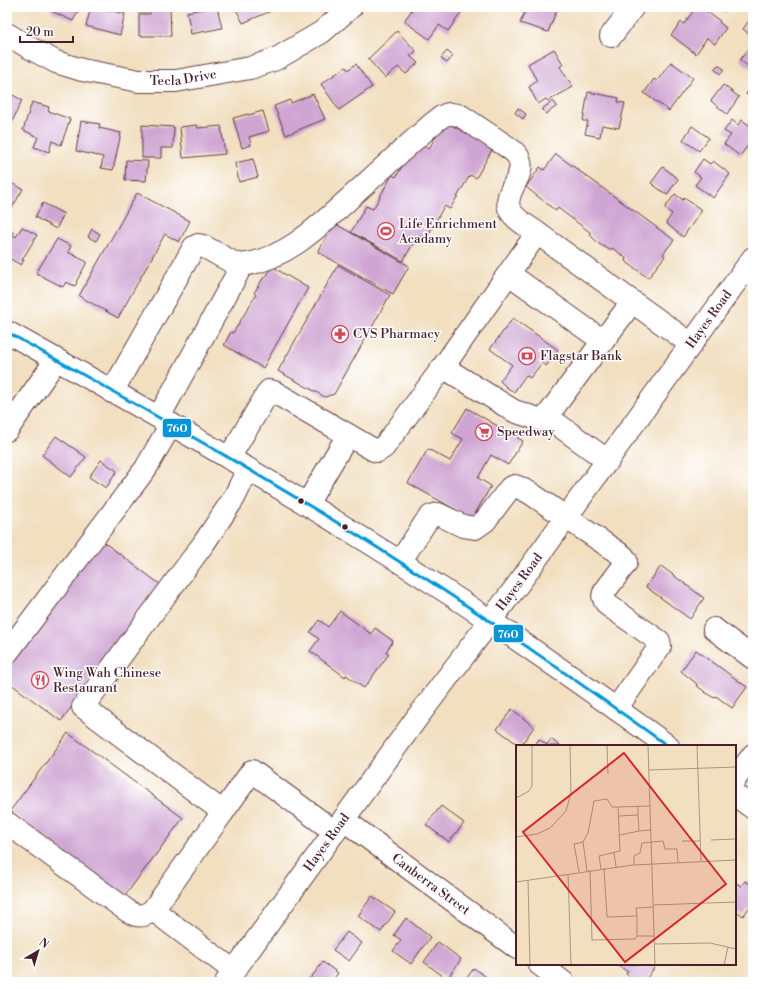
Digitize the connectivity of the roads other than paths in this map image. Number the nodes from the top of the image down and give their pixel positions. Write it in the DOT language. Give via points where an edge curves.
graph roads {
  1 [pos="351,7"];
  2 [pos="633,7"];
  3 [pos="7,34"];
  4 [pos="612,36"];
  5 [pos="537,233"];
  6 [pos="753,258"];
  7 [pos="242,265"];
  8 [pos="509,274"];
  9 [pos="632,302"];
  10 [pos="7,332"];
  11 [pos="603,341"];
  12 [pos="691,344"];
  13 [pos="56,360"];
  14 [pos="443,366"];
  15 [pos="112,392"];
  16 [pos="546,419"];
  17 [pos="165,421"];
  18 [pos="7,430"];
  19 [pos="348,435"];
  20 [pos="229,458"];
  21 [pos="608,461"];
  22 [pos="248,469"];
  23 [pos="307,504"];
  24 [pos="566,518"];
  25 [pos="400,562"];
  26 [pos="490,620"];
  27 [pos="714,629"];
  28 [pos="7,653"];
  29 [pos="753,658"];
  30 [pos="616,708"];
  31 [pos="667,745"];
  32 [pos="753,755"];
  33 [pos="736,778"];
  34 [pos="736,796"];
  35 [pos="753,808"];
  36 [pos="223,812"];
  37 [pos="7,822"];
  38 [pos="340,826"];
  39 [pos="153,910"];
  40 [pos="516,947"];
  41 [pos="540,965"];
  42 [pos="230,977"];
  43 [pos="563,982"];
  1 -- 3 [label="street, Tecla Drive" via="322,32 276,59 250,68 176,82 139,82 82,70 56,62"];
  2 -- 4 [label="street"];
  5 -- 7 [label="street" via="509,208 510,195 520,172 520,163 516,155 453,113 439,118 300,241 270,258"];
  5 -- 8 [label="street"];
  5 -- 9 [label="street"];
  6 -- 12 [label="street, Hayes Road"];
  7 -- 15 [label="street" via="203,246 194,246"];
  7 -- 17 [label="street"];
  8 -- 11 [label="street"];
  8 -- 14 [label="street"];
  9 -- 11 [label="street"];
  9 -- 12 [label="street"];
  10 -- 13 [label="street"];
  11 -- 16 [label="street"];
  12 -- 21 [label="street, Hayes Road"];
  13 -- 15 [label="street"];
  13 -- 18 [label="street"];
  14 -- 16 [label="street" via="514,411"];
  14 -- 19 [label="street" via="384,448 374,450"];
  15 -- 17 [label="street"];
  16 -- 21 [label="street" via="557,424"];
  17 -- 20 [label="street"];
  17 -- 28 [label="street" via="146,468"];
  19 -- 20 [label="street" via="269,391"];
  19 -- 23 [label="street"];
  20 -- 22 [label="street"];
  21 -- 24 [label="street, Hayes Road"];
  22 -- 23 [label="street"];
  22 -- 36 [label="street" via="234,498 208,537 83,707"];
  23 -- 25 [label="street"];
  24 -- 25 [label="street" via="515,486 510,488 485,521 475,528 463,526 438,514 431,516"];
  24 -- 26 [label="street, Hayes Road"];
  24 -- 30 [label="street" via="623,556 626,563 603,594 604,601 660,643 655,654"];
  25 -- 26 [label="street"];
  26 -- 30 [label="street"];
  26 -- 38 [label="street, Hayes Road"];
  27 -- 29 [label="street"];
  30 -- 31 [label="street"];
  32 -- 33 [label="street"];
  34 -- 35 [label="street"];
  36 -- 38 [label="street, Canberra Street" via="252,771"];
  36 -- 39 [label="street"];
  37 -- 39 [label="street" via="133,915 141,916"];
  38 -- 40 [label="street, Canberra Street"];
  38 -- 42 [label="street, Hayes Road"];
  39 -- 42 [label="street"];
  41 -- 43 [label="street"];
}
